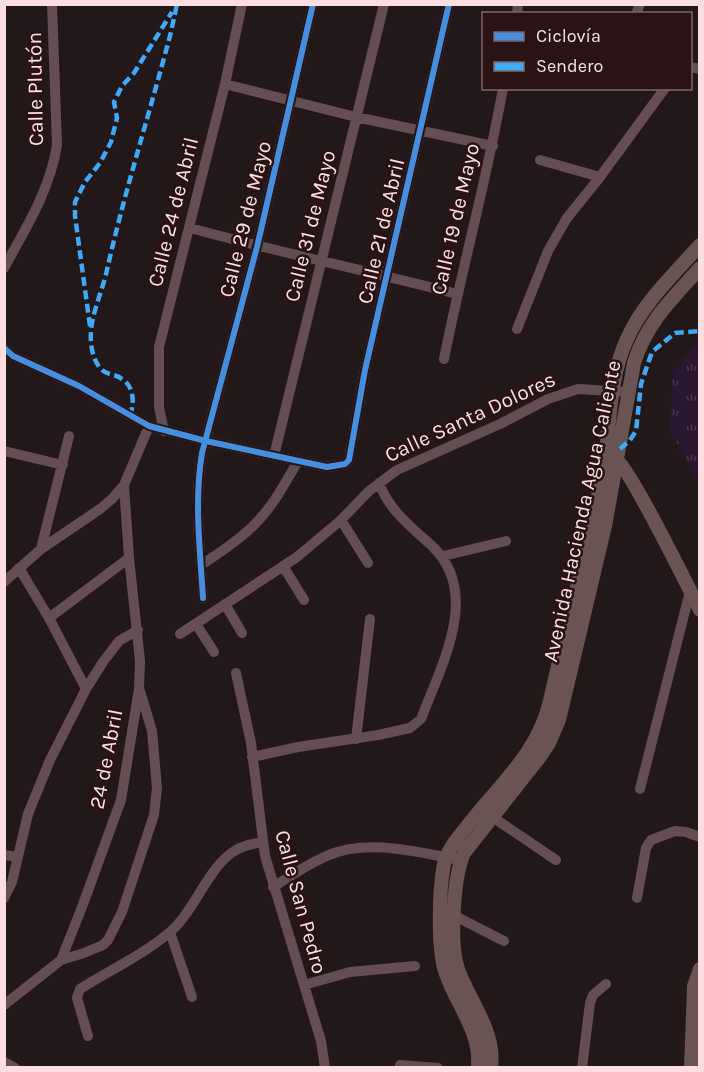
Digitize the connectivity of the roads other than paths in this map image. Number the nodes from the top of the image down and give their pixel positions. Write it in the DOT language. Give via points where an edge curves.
graph roads {
  1 [pos="52,4"];
  2 [pos="242,4"];
  3 [pos="314,4"];
  4 [pos="384,4"];
  5 [pos="449,4"];
  6 [pos="225,84"];
  7 [pos="503,90"];
  8 [pos="664,90"];
  9 [pos="291,101"];
  10 [pos="356,117"];
  11 [pos="422,130"];
  12 [pos="493,146"];
  13 [pos="540,159"];
  14 [pos="600,177"];
  15 [pos="190,228"];
  16 [pos="699,245"];
  17 [pos="257,246"];
  18 [pos="321,261"];
  19 [pos="4,268"];
  20 [pos="699,268"];
  21 [pos="388,276"];
  22 [pos="457,294"];
  23 [pos="517,329"];
  24 [pos="4,348"];
  25 [pos="444,358"];
  26 [pos="613,390"];
  27 [pos="627,393"];
  28 [pos="149,426"];
  29 [pos="164,431"];
  30 [pos="69,436"];
  31 [pos="206,441"];
  32 [pos="4,451"];
  33 [pos="274,456"];
  34 [pos="612,456"];
  35 [pos="298,461"];
  36 [pos="63,465"];
  37 [pos="379,483"];
  38 [pos="124,485"];
  39 [pos="341,520"];
  40 [pos="506,541"];
  41 [pos="41,549"];
  42 [pos="442,556"];
  43 [pos="129,558"];
  44 [pos="368,563"];
  45 [pos="201,565"];
  46 [pos="283,566"];
  47 [pos="20,568"];
  48 [pos="4,582"];
  49 [pos="690,591"];
  50 [pos="202,598"];
  51 [pos="304,600"];
  52 [pos="225,604"];
  53 [pos="699,610"];
  54 [pos="49,618"];
  55 [pos="370,619"];
  56 [pos="196,624"];
  57 [pos="138,630"];
  58 [pos="242,633"];
  59 [pos="180,634"];
  60 [pos="214,652"];
  61 [pos="236,673"];
  62 [pos="86,689"];
  63 [pos="139,689"];
  64 [pos="356,739"];
  65 [pos="252,757"];
  66 [pos="640,789"];
  67 [pos="487,813"];
  68 [pos="699,837"];
  69 [pos="262,842"];
  70 [pos="4,855"];
  71 [pos="18,857"];
  72 [pos="446,857"];
  73 [pos="461,860"];
  74 [pos="556,860"];
  75 [pos="273,887"];
  76 [pos="4,898"];
  77 [pos="637,898"];
  78 [pos="441,908"];
  79 [pos="454,916"];
  80 [pos="170,932"];
  81 [pos="504,941"];
  82 [pos="61,960"];
  83 [pos="415,966"];
  84 [pos="699,969"];
  85 [pos="606,984"];
  86 [pos="303,985"];
  87 [pos="192,997"];
  88 [pos="4,1005"];
  89 [pos="88,1036"];
  90 [pos="4,1062"];
  91 [pos="400,1065"];
  92 [pos="15,1068"];
  93 [pos="326,1068"];
  94 [pos="438,1068"];
  95 [pos="478,1068"];
  96 [pos="491,1068"];
  97 [pos="582,1068"];
  98 [pos="691,1068"];
  1 -- 19 [label="street, Calle Plutón" via="57,145 54,166"];
  2 -- 6 [label="street, Calle 24 de Abril"];
  3 -- 9 [label="street, Calle 29 de Mayo"];
  4 -- 10 [label="street, Calle 31 de Mayo"];
  5 -- 11 [label="street, Calle 21 de Abril"];
  6 -- 9 [label="street"];
  6 -- 15 [label="street, Calle 24 de Abril"];
  7 -- 12 [label="street, Calle 19 de Mayo"];
  8 -- 14 [label="street"];
  9 -- 10 [label="street"];
  9 -- 17 [label="street, Calle 29 de Mayo"];
  10 -- 11 [label="street"];
  10 -- 18 [label="street, Calle 31 de Mayo"];
  11 -- 12 [label="street"];
  11 -- 21 [label="street, Calle 21 de Abril"];
  12 -- 22 [label="street, Calle 19 de Mayo"];
  13 -- 14 [label="street"];
  14 -- 23 [label="street" via="567,218 548,251"];
  15 -- 17 [label="street"];
  15 -- 29 [label="street, Calle 24 de Abril" via="159,347 159,407"];
  16 -- 26 [label="main road, Avenida Hacienda Agua Caliente" via="636,322 620,356"];
  17 -- 18 [label="street"];
  17 -- 31 [label="street, Calle 29 de Mayo"];
  18 -- 21 [label="street"];
  18 -- 33 [label="street, Calle 31 de Mayo"];
  20 -- 27 [label="main road, Avenida Hacienda Agua Caliente" via="652,323 640,344"];
  21 -- 22 [label="street"];
  21 -- 35 [label="street, Calle 21 de Abril" via="365,370 349,460 327,467"];
  22 -- 25 [label="street, Calle 19 de Mayo"];
  24 -- 28 [label="street"];
  26 -- 27 [label="street, Calle Santa Dolores"];
  26 -- 34 [label="main road, Avenida Hacienda Agua Caliente"];
  26 -- 37 [label="street, Calle Santa Dolores" via="578,389 548,399 397,470"];
  27 -- 34 [label="main road, Avenida Hacienda Agua Caliente"];
  28 -- 29 [label="street"];
  28 -- 38 [label="street"];
  29 -- 31 [label="street"];
  30 -- 36 [label="street"];
  31 -- 33 [label="street"];
  31 -- 45 [label="street, Calle 29 de Mayo" via="197,507"];
  32 -- 36 [label="street"];
  33 -- 35 [label="street"];
  34 -- 49 [label="main road" via="633,482"];
  34 -- 67 [label="main road, Avenida Hacienda Agua Caliente" via="546,717"];
  35 -- 45 [label="street" via="255,525"];
  36 -- 41 [label="street"];
  37 -- 39 [label="street"];
  37 -- 42 [label="street, Calle Santa Dolores" via="393,510"];
  38 -- 41 [label="street" via="100,509"];
  38 -- 43 [label="street, 24 de Abril"];
  39 -- 44 [label="street"];
  39 -- 46 [label="street"];
  40 -- 42 [label="street"];
  41 -- 47 [label="street"];
  42 -- 64 [label="street, Calle Santa Dolores" via="455,591 456,612 453,634 421,718 410,728"];
  43 -- 54 [label="street"];
  43 -- 57 [label="street, 24 de Abril"];
  45 -- 50 [label="street, Calle 29 de Mayo"];
  46 -- 51 [label="street"];
  46 -- 52 [label="street"];
  47 -- 48 [label="street"];
  47 -- 54 [label="street"];
  49 -- 53 [label="main road"];
  49 -- 66 [label="street"];
  52 -- 56 [label="street"];
  52 -- 58 [label="street"];
  54 -- 62 [label="street"];
  55 -- 64 [label="street"];
  56 -- 59 [label="street"];
  56 -- 60 [label="street"];
  57 -- 62 [label="street" via="119,641"];
  57 -- 63 [label="street, 24 de Abril"];
  61 -- 65 [label="street, Calle San Pedro"];
  62 -- 71 [label="street" via="37,789"];
  63 -- 82 [label="street, 24 de Abril" via="121,800"];
  63 -- 82 [label="street" via="152,731 157,788 154,815 122,912 108,939 103,945"];
  64 -- 65 [label="street, Calle Santa Dolores"];
  65 -- 69 [label="street, Calle San Pedro"];
  67 -- 72 [label="main road, Avenida Hacienda Agua Caliente" via="450,848"];
  67 -- 73 [label="main road, Avenida Hacienda Agua Caliente"];
  67 -- 74 [label="street"];
  68 -- 77 [label="street" via="675,831 651,840"];
  69 -- 75 [label="street, Calle San Pedro"];
  69 -- 80 [label="street" via="241,847 227,856"];
  70 -- 71 [label="street"];
  71 -- 76 [label="street"];
  72 -- 73 [label="street"];
  72 -- 75 [label="street" via="381,848 344,850 313,862"];
  72 -- 78 [label="main road, Avenida Hacienda Agua Caliente"];
  73 -- 79 [label="main road, Avenida Hacienda Agua Caliente"];
  75 -- 86 [label="street, Calle San Pedro"];
  78 -- 79 [label="street"];
  78 -- 95 [label="main road, Avenida Hacienda Agua Caliente" via="442,961 475,1037"];
  79 -- 81 [label="street"];
  79 -- 96 [label="main road, Avenida Hacienda Agua Caliente" via="456,965 488,1036"];
  80 -- 87 [label="street"];
  80 -- 89 [label="street" via="80,988 77,998"];
  82 -- 88 [label="street"];
  83 -- 86 [label="street" via="350,972"];
  84 -- 98 [label="main road" via="694,986"];
  85 -- 97 [label="street" via="590,1002"];
  86 -- 93 [label="street, Calle San Pedro"];
  90 -- 92 [label="street"];
  91 -- 94 [label="street"];
}
